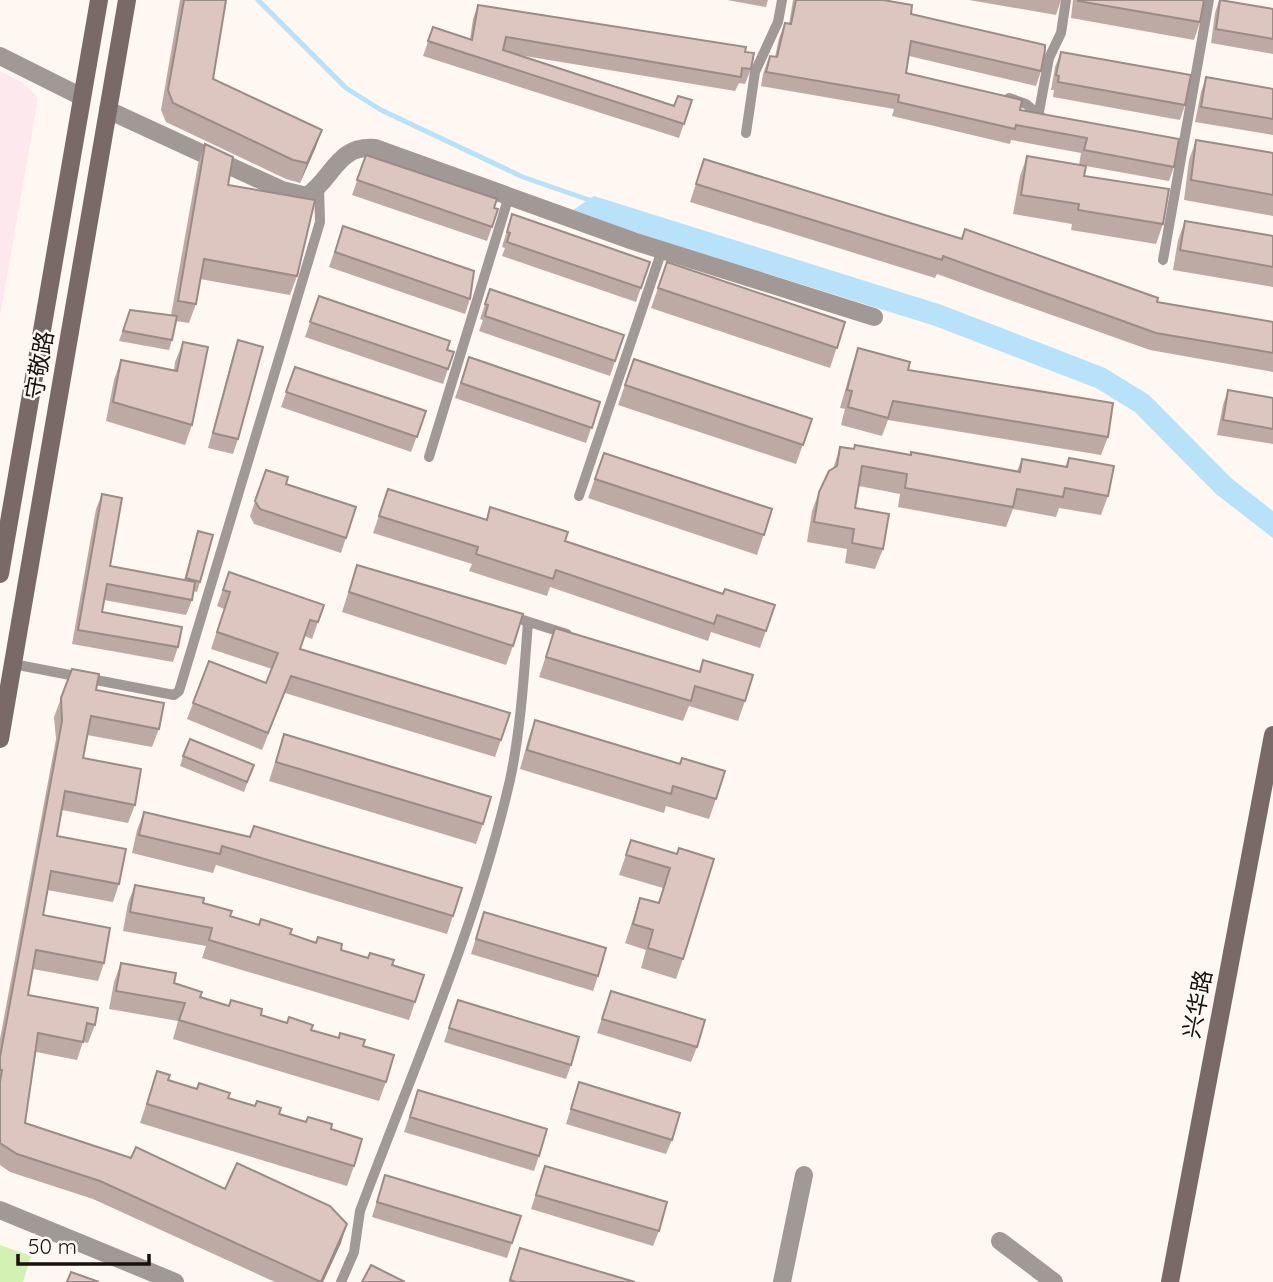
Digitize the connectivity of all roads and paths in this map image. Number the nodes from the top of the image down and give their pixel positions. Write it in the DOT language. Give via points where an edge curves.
graph roads {
  1 [pos="99,0"];
  2 [pos="127,0"];
  3 [pos="782,0"];
  4 [pos="1066,0"];
  5 [pos="1209,0"];
  6 [pos="0,56"];
  7 [pos="993,94"];
  8 [pos="82,97"];
  9 [pos="108,110"];
  10 [pos="1038,117"];
  11 [pos="1061,123"];
  12 [pos="746,133"];
  13 [pos="1156,141"];
  14 [pos="1183,146"];
  15 [pos="319,187"];
  16 [pos="509,196"];
  17 [pos="662,250"];
  18 [pos="1163,260"];
  19 [pos="874,317"];
  20 [pos="429,457"];
  21 [pos="579,496"];
  22 [pos="0,574"];
  23 [pos="515,618"];
  24 [pos="528,622"];
  25 [pos="579,637"];
  26 [pos="13,664"];
  27 [pos="1273,735"];
  28 [pos="0,739"];
  29 [pos="804,1175"];
  30 [pos="0,1210"];
  31 [pos="1000,1241"];
  32 [pos="175,1282"];
  33 [pos="341,1282"];
  34 [pos="782,1282"];
  35 [pos="1054,1282"];
  36 [pos="1170,1282"];
  1 -- 8 [label="main road, 守敬路"];
  2 -- 9 [label="main road, 守敬路"];
  3 -- 12 [label="lane" via="778,22 755,72"];
  4 -- 10 [label="lane"];
  5 -- 14 [label="lane"];
  6 -- 8 [label="street"];
  7 -- 10 [label="lane" via="1018,100"];
  8 -- 22 [label="main road, 守敬路"];
  9 -- 15 [label="street" via="282,190 307,196"];
  9 -- 26 [label="main road, 守敬路"];
  10 -- 11 [label="lane"];
  13 -- 14 [label="lane"];
  14 -- 18 [label="lane"];
  15 -- 16 [label="street" via="344,155 359,146"];
  15 -- 26 [label="lane" via="320,222 179,691 174,695"];
  16 -- 17 [label="street"];
  16 -- 20 [label="lane"];
  17 -- 19 [label="street"];
  17 -- 21 [label="lane"];
  23 -- 24 [label="lane"];
  24 -- 25 [label="lane"];
  24 -- 33 [label="lane" via="517,737 499,820 455,962 360,1211 354,1252"];
  26 -- 28 [label="main road, 守敬路"];
  27 -- 36 [label="main road, 兴华路"];
  29 -- 34 [label="street"];
  30 -- 32 [label="street"];
  31 -- 35 [label="street"];
}
